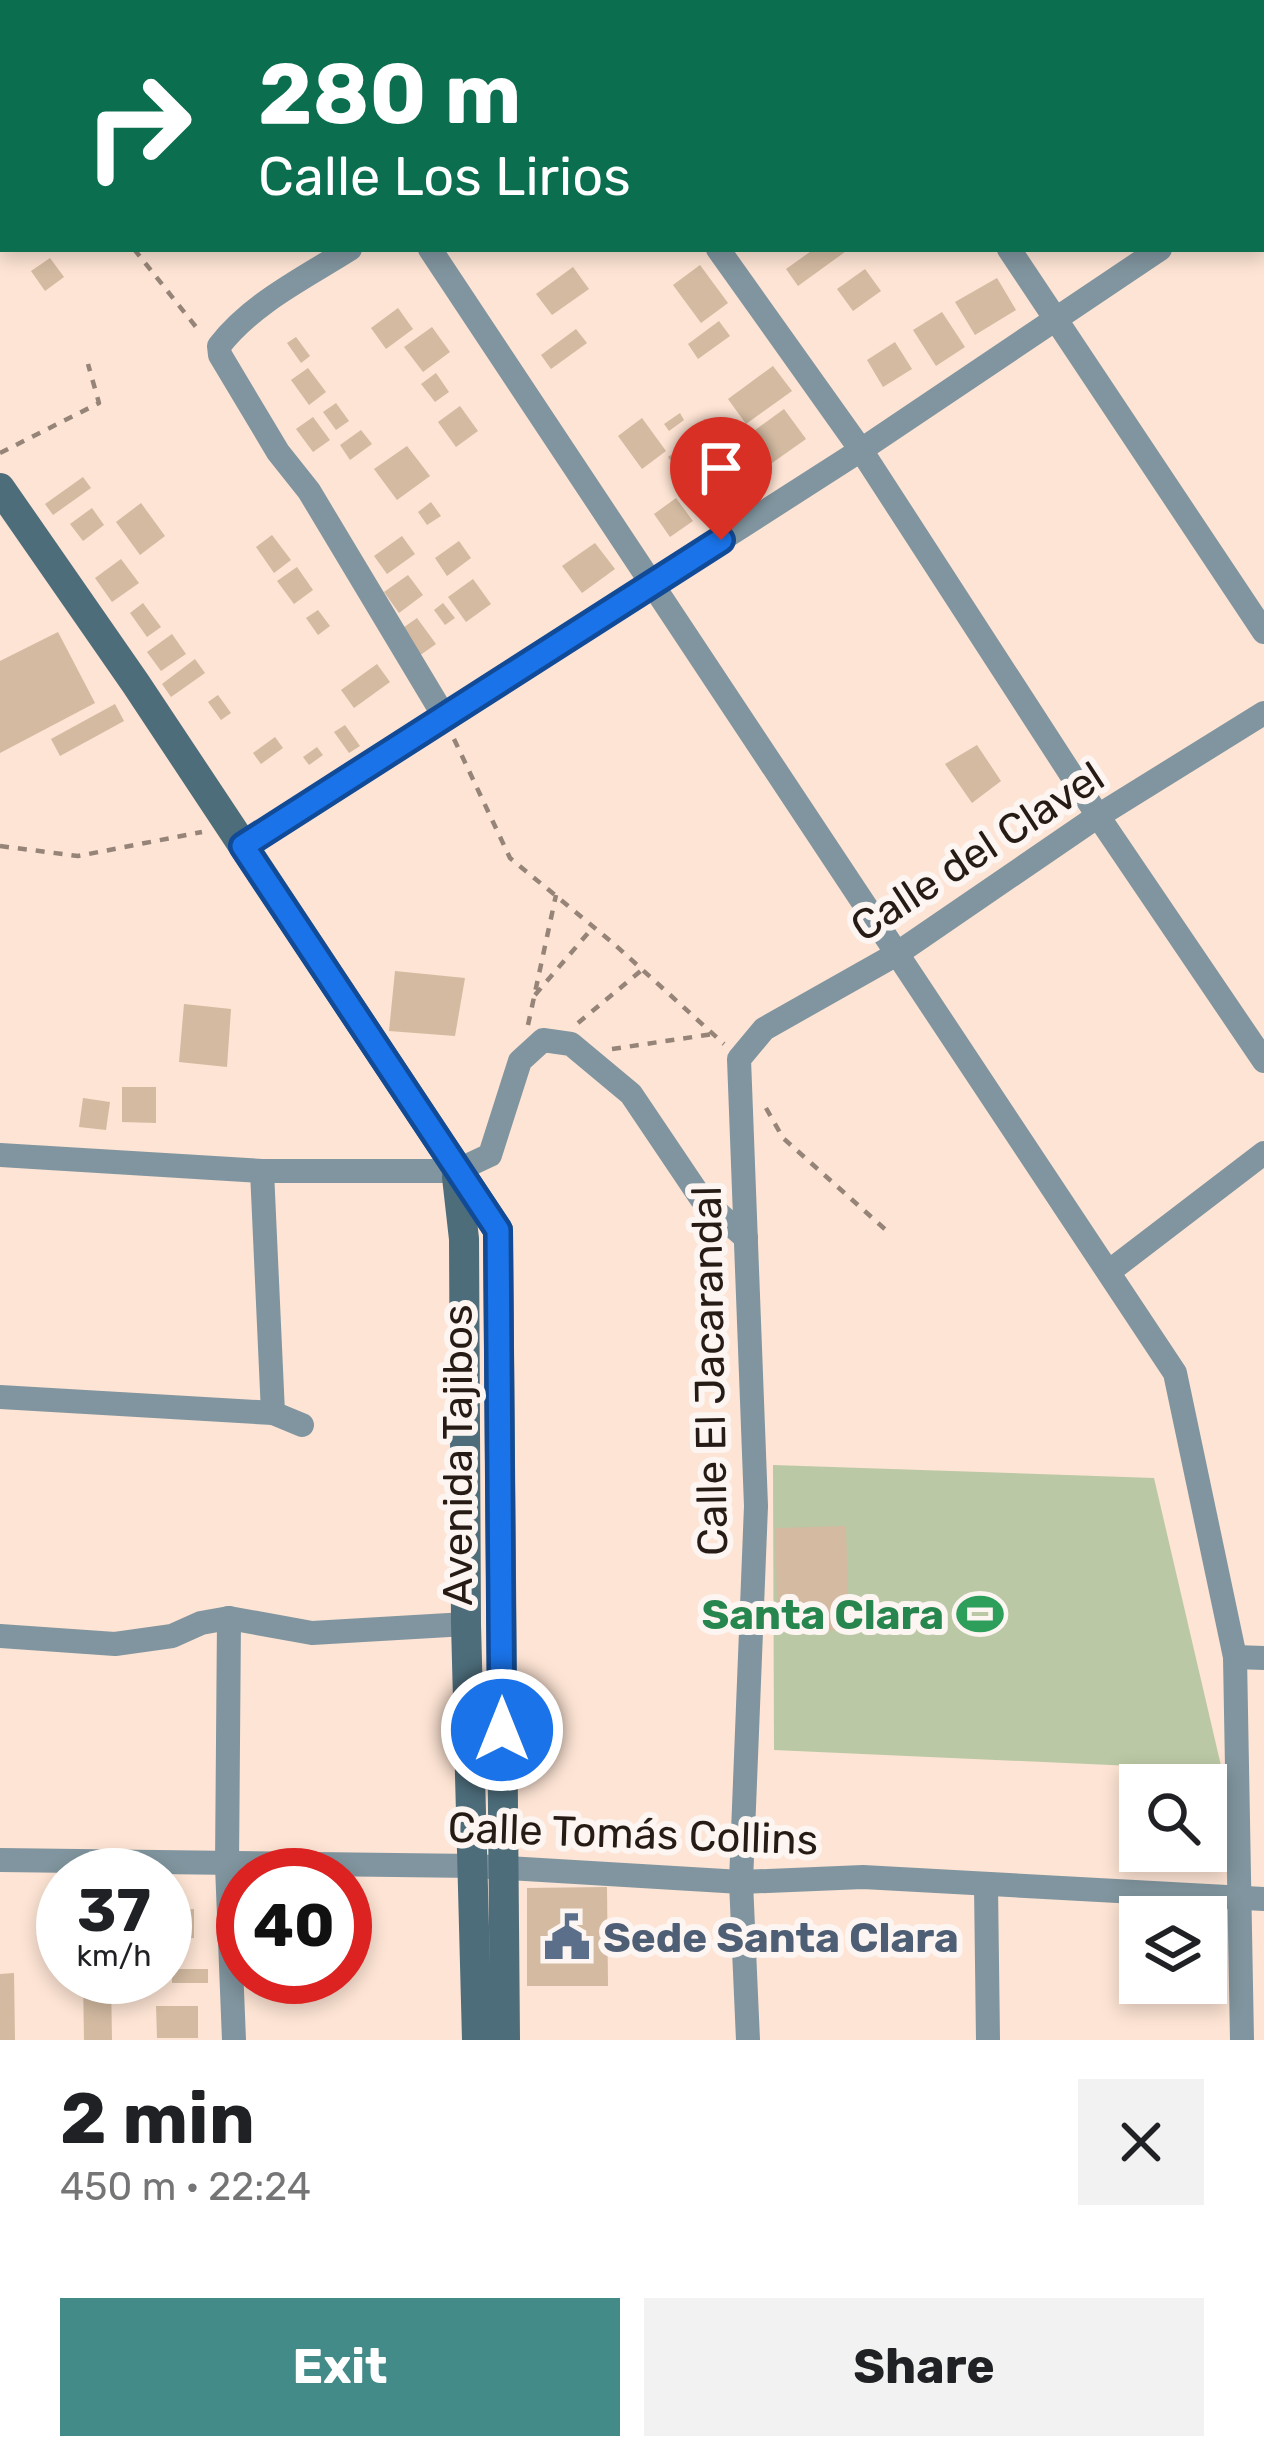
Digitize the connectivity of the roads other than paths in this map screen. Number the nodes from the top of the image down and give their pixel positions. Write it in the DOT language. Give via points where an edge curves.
graph roads {
  1 [pos="345,252"];
  2 [pos="432,252"];
  3 [pos="720,252"];
  4 [pos="1011,252"];
  5 [pos="1156,252"];
  6 [pos="1056,319"];
  7 [pos="861,450"];
  8 [pos="0,488"];
  9 [pos="650,584"];
  10 [pos="1264,632"];
  11 [pos="1264,713"];
  12 [pos="444,716"];
  13 [pos="1098,816"];
  14 [pos="243,846"];
  15 [pos="895,955"];
  16 [pos="739,1059"];
  17 [pos="1264,1061"];
  18 [pos="1264,1153"];
  19 [pos="0,1155"];
  20 [pos="262,1171"];
  21 [pos="456,1171"];
  22 [pos="746,1238"];
  23 [pos="1111,1270"];
  24 [pos="0,1397"];
  25 [pos="273,1413"];
  26 [pos="302,1425"];
  27 [pos="229,1618"];
  28 [pos="466,1624"];
  29 [pos="0,1636"];
  30 [pos="1235,1658"];
  31 [pos="1264,1658"];
  32 [pos="227,1848"];
  33 [pos="0,1860"];
  34 [pos="216,1866"];
  35 [pos="372,1866"];
  36 [pos="489,1866"];
  37 [pos="741,1882"];
  38 [pos="986,1885"];
  39 [pos="1251,1899"];
  40 [pos="233,2004"];
  41 [pos="234,2040"];
  42 [pos="477,2040"];
  43 [pos="505,2040"];
  44 [pos="748,2040"];
  45 [pos="988,2040"];
  46 [pos="1242,2040"];
  1 -- 12 [label="street" via="257,309 219,346"];
  2 -- 9 [label="street"];
  3 -- 7 [label="street"];
  4 -- 6 [label="street"];
  5 -- 6 [label="street"];
  6 -- 7 [label="street"];
  6 -- 10 [label="street"];
  7 -- 9 [label="street"];
  7 -- 13 [label="street"];
  8 -- 14 [label="street, Avenida Tajibos"];
  9 -- 12 [label="street"];
  9 -- 15 [label="street"];
  11 -- 13 [label="street, Calle del Clavel"];
  12 -- 14 [label="street"];
  13 -- 15 [label="street, Calle del Clavel"];
  13 -- 17 [label="street"];
  14 -- 21 [label="street, Avenida Tajibos"];
  15 -- 16 [label="street, Calle del Clavel" via="764,1029"];
  15 -- 23 [label="street"];
  16 -- 22 [label="street, Calle El Jacarandal"];
  18 -- 23 [label="street"];
  19 -- 20 [label="street"];
  20 -- 21 [label="street"];
  20 -- 25 [label="street"];
  21 -- 22 [label="street" via="490,1155 520,1061 543,1040 571,1044 631,1094 701,1198"];
  21 -- 28 [label="street, Avenida Tajibos" via="464,1239"];
  21 -- 36 [label="street, Avenida Tajibos" via="498,1230"];
  22 -- 37 [label="street, Calle El Jacarandal" via="756,1506"];
  23 -- 30 [label="street" via="1175,1372"];
  24 -- 25 [label="street"];
  25 -- 26 [label="street"];
  27 -- 28 [label="street" via="312,1633"];
  27 -- 29 [label="street" via="115,1644"];
  27 -- 32 [label="street"];
  28 -- 36 [label="street, Avenida Tajibos"];
  30 -- 31 [label="street"];
  30 -- 39 [label="street"];
  33 -- 34 [label="street, Calle Tomás Collins"];
  35 -- 36 [label="street, Calle Tomás Collins"];
  36 -- 37 [label="street, Calle Tomás Collins"];
  36 -- 42 [label="street, Avenida Tajibos"];
  36 -- 43 [label="street, Avenida Tajibos"];
  37 -- 38 [label="street, Calle Tomás Collins" via="863,1877"];
  37 -- 44 [label="street, Calle El Jacarandal"];
  38 -- 39 [label="street, Calle Tomás Collins"];
  38 -- 45 [label="street"];
  39 -- 46 [label="street"];
  40 -- 41 [label="street"];
}
